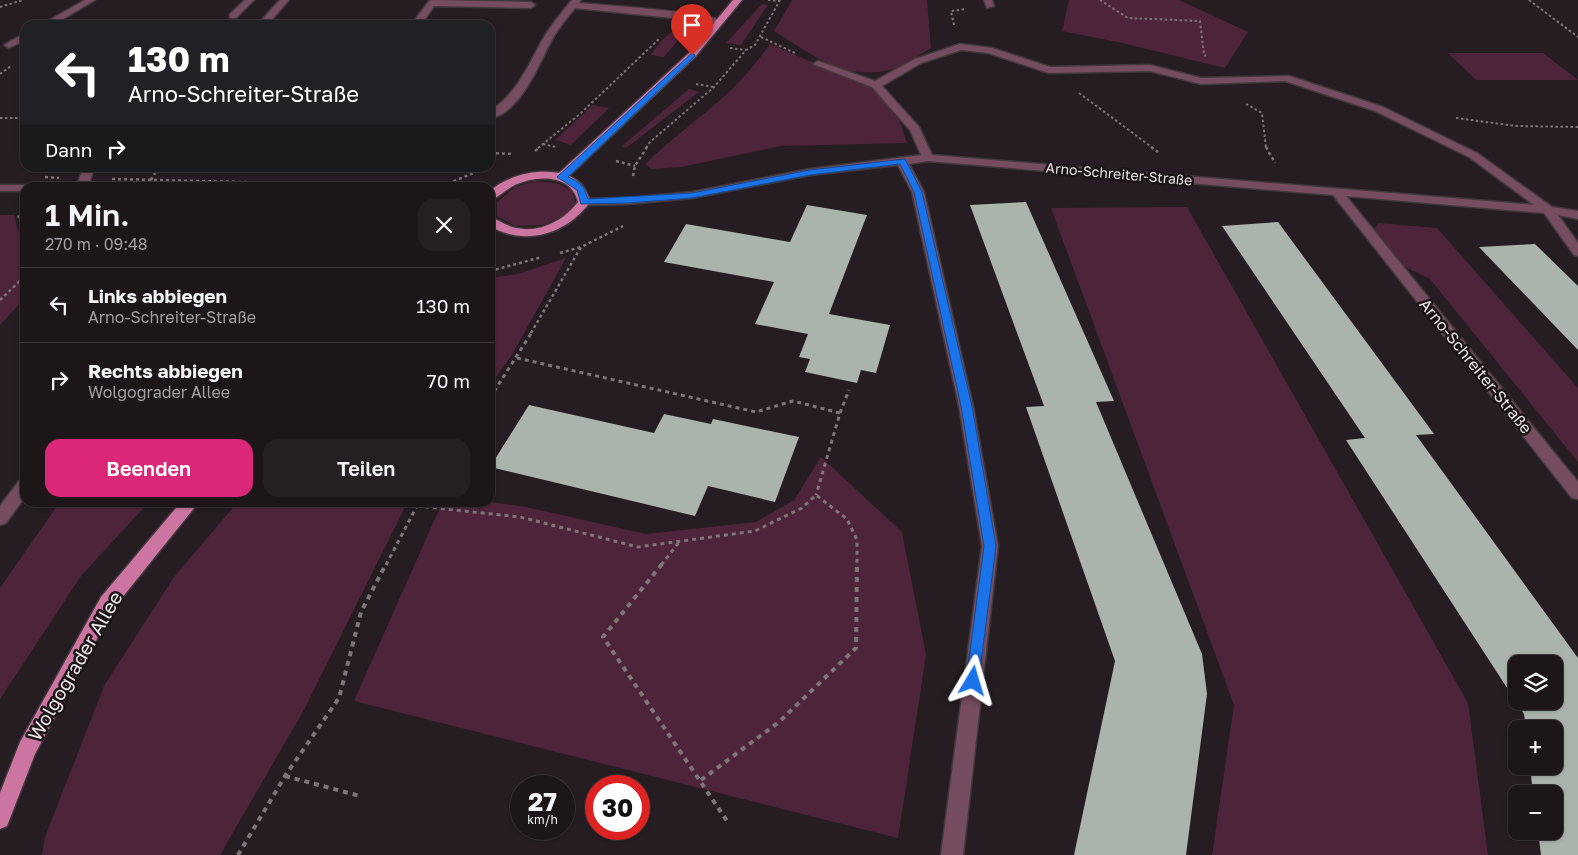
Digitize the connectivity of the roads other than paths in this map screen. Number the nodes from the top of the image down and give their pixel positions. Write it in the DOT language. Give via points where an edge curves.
graph roads {
  1 [pos="91,0"];
  2 [pos="250,0"];
  3 [pos="285,0"];
  4 [pos="738,0"];
  5 [pos="433,1"];
  6 [pos="575,2"];
  7 [pos="532,5"];
  8 [pos="233,16"];
  9 [pos="55,20"];
  10 [pos="267,20"];
  11 [pos="420,20"];
  12 [pos="720,22"];
  13 [pos="20,39"];
  14 [pos="9,45"];
  15 [pos="818,64"];
  16 [pos="876,85"];
  17 [pos="495,113"];
  18 [pos="928,158"];
  19 [pos="902,161"];
  20 [pos="562,177"];
  21 [pos="0,188"];
  22 [pos="20,188"];
  23 [pos="1336,192"];
  24 [pos="495,193"];
  25 [pos="584,202"];
  26 [pos="1548,210"];
  27 [pos="1578,215"];
  28 [pos="495,227"];
  29 [pos="1578,252"];
  30 [pos="20,492"];
  31 [pos="1578,493"];
  32 [pos="188,507"];
  33 [pos="0,518"];
  34 [pos="0,819"];
  35 [pos="952,855"];
  1 -- 9 [label="street"];
  2 -- 8 [label="street"];
  3 -- 10 [label="street"];
  4 -- 12 [label="main road"];
  5 -- 7 [label="street"];
  5 -- 11 [label="street"];
  6 -- 12 [label="street"];
  6 -- 17 [label="street" via="550,36 518,94"];
  12 -- 20 [label="main road" via="692,55"];
  13 -- 14 [label="street"];
  15 -- 16 [label="street"];
  16 -- 18 [label="street" via="915,129"];
  16 -- 26 [label="street" via="918,61 960,47 989,50 1049,70 1150,68 1201,81 1286,78 1378,109 1473,155"];
  18 -- 19 [label="street, Arno-Schreiter-Straße"];
  18 -- 23 [label="street, Arno-Schreiter-Straße"];
  19 -- 25 [label="street, Arno-Schreiter-Straße" via="810,172 692,195"];
  19 -- 35 [label="street" via="918,192 966,406 990,546"];
  20 -- 24 [label="main road" via="524,178 506,184"];
  20 -- 25 [label="main road" via="581,189"];
  21 -- 22 [label="street"];
  23 -- 26 [label="street, Arno-Schreiter-Straße"];
  23 -- 31 [label="street, Arno-Schreiter-Straße"];
  25 -- 28 [label="main road" via="577,214 564,224 542,231 520,233"];
  26 -- 27 [label="street, Arno-Schreiter-Straße"];
  26 -- 29 [label="street"];
  30 -- 33 [label="street"];
  32 -- 34 [label="main road, Wolgograder Allee" via="107,604 27,749"];
}
